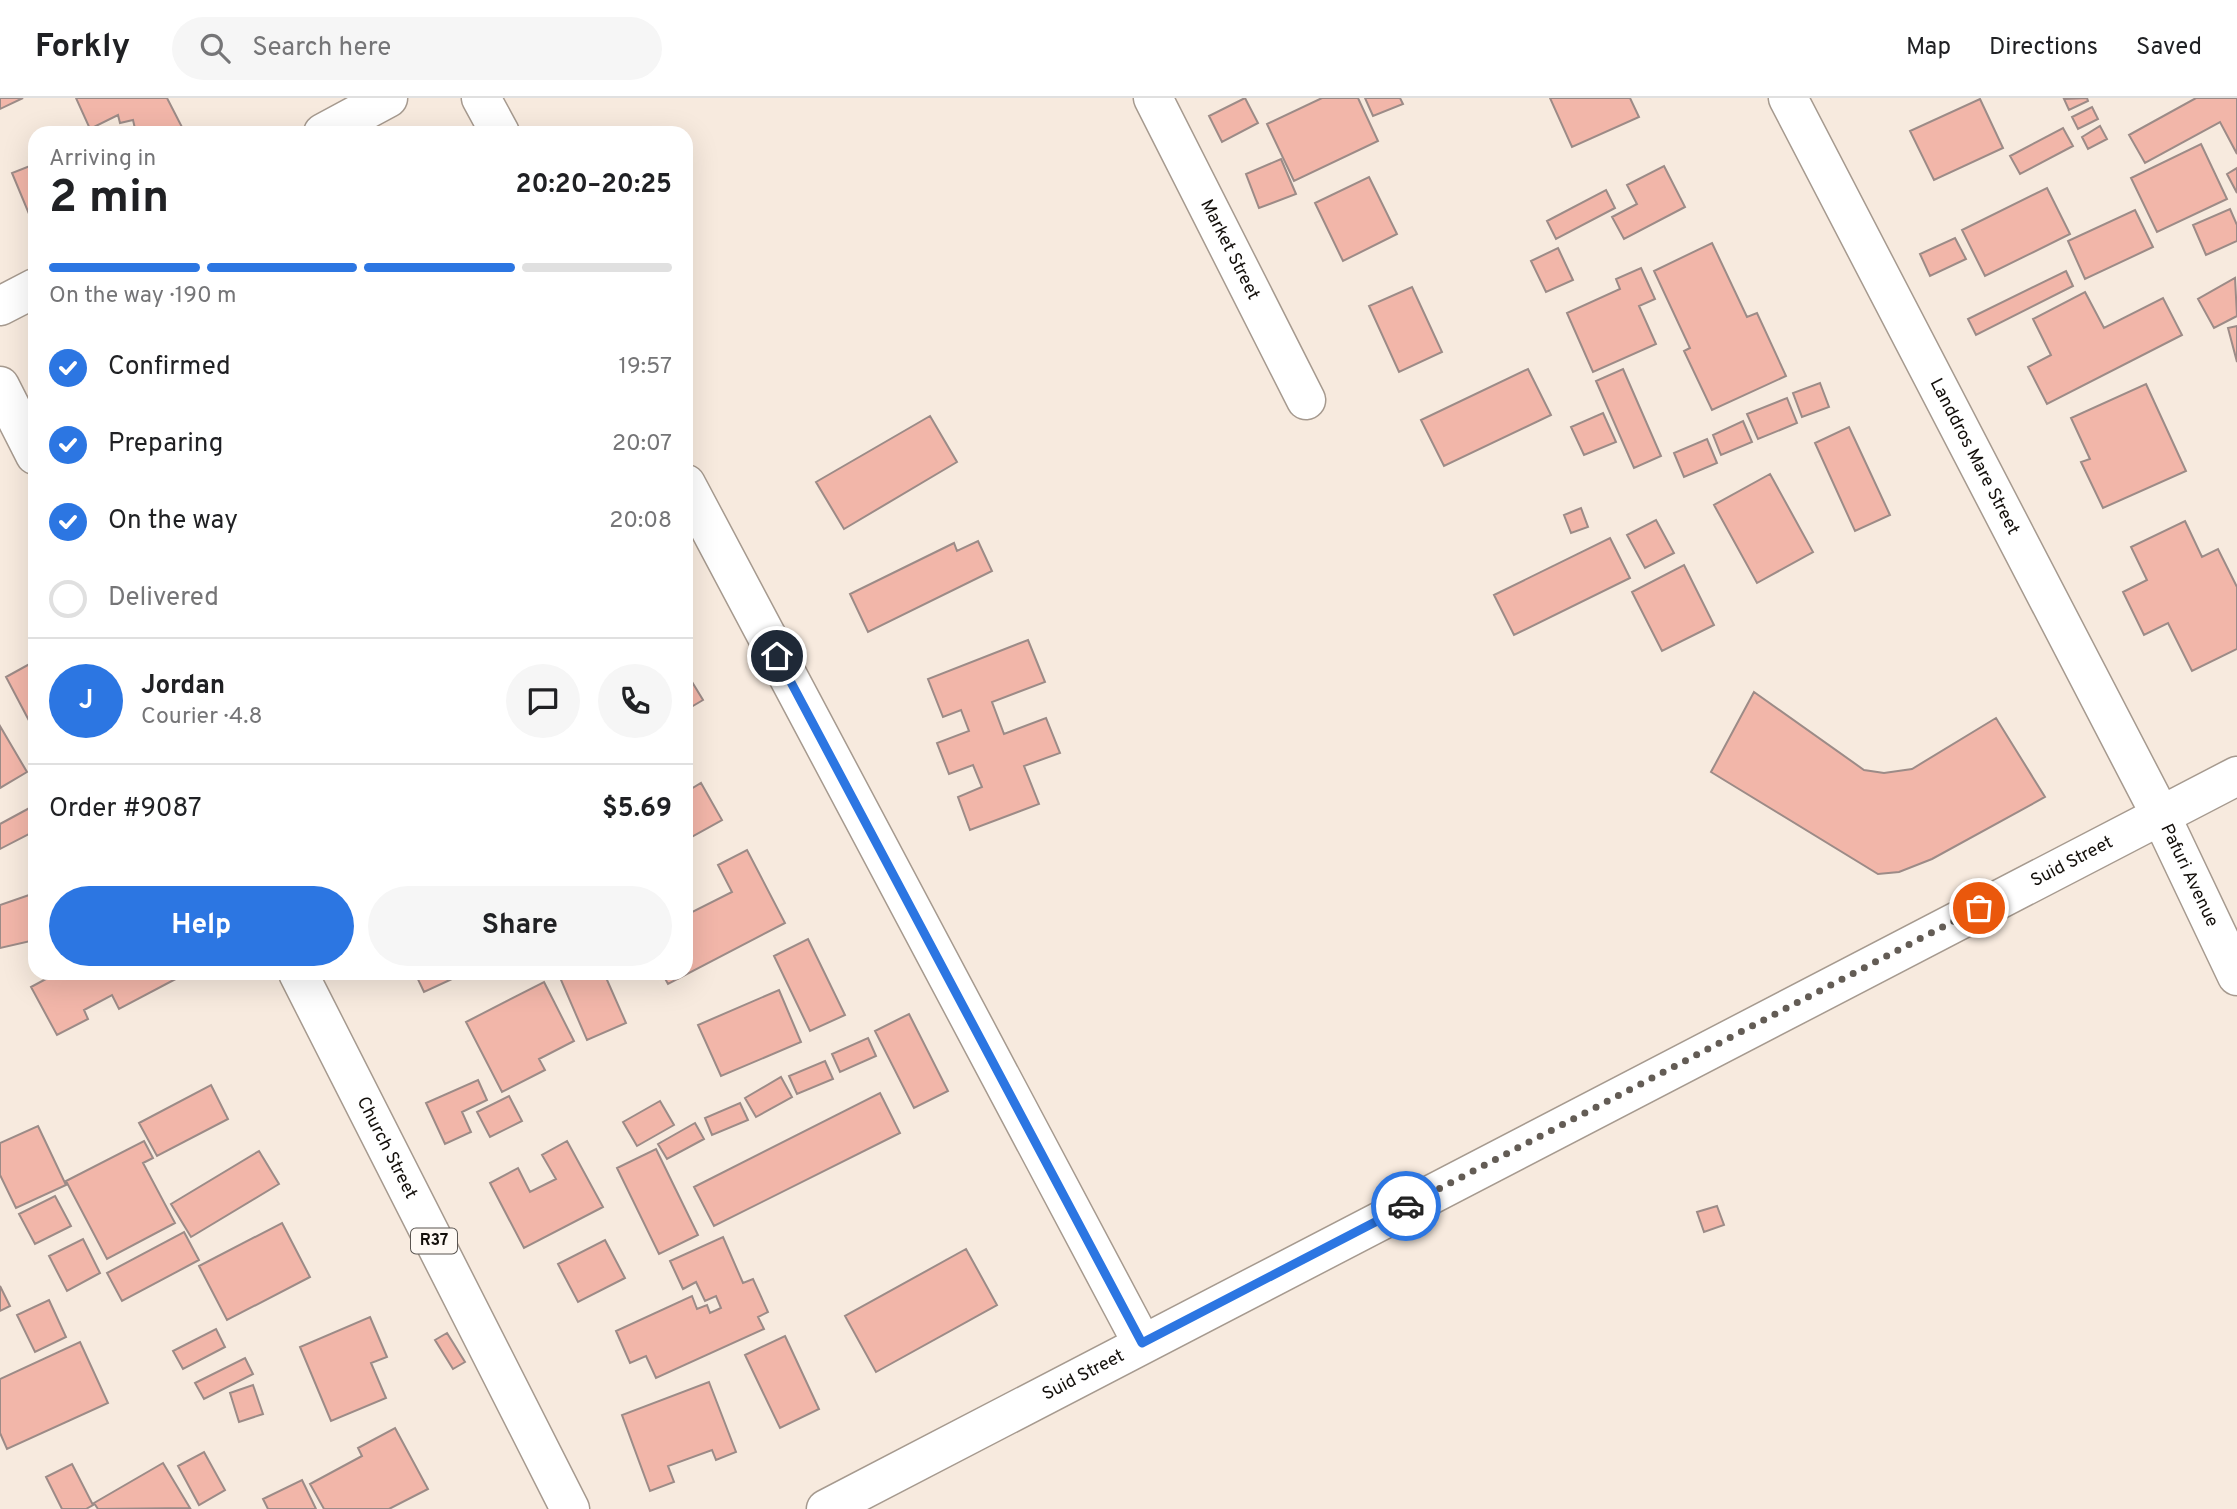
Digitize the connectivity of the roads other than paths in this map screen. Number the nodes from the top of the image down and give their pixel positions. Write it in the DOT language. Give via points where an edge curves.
graph roads {
  1 [pos="388,98"];
  2 [pos="481,98"];
  3 [pos="1153,98"];
  4 [pos="1788,98"];
  5 [pos="336,126"];
  6 [pos="496,126"];
  7 [pos="28,292"];
  8 [pos="0,306"];
  9 [pos="0,386"];
  10 [pos="1306,400"];
  11 [pos="28,441"];
  12 [pos="693,497"];
  13 [pos="2237,776"];
  14 [pos="2161,814"];
  15 [pos="2237,976"];
  16 [pos="302,980"];
  17 [pos="1142,1343"];
  18 [pos="570,1509"];
  19 [pos="826,1509"];
  1 -- 5 [label="street"];
  2 -- 6 [label="street"];
  3 -- 10 [label="street, Market Street"];
  4 -- 14 [label="street, Landdros Mare Street"];
  7 -- 8 [label="street"];
  9 -- 11 [label="street"];
  12 -- 17 [label="street"];
  13 -- 14 [label="street, Suid Street"];
  14 -- 15 [label="street, Pafuri Avenue"];
  14 -- 17 [label="street, Suid Street"];
  16 -- 18 [label="street, Church Street / R37"];
  17 -- 19 [label="street, Suid Street"];
}
